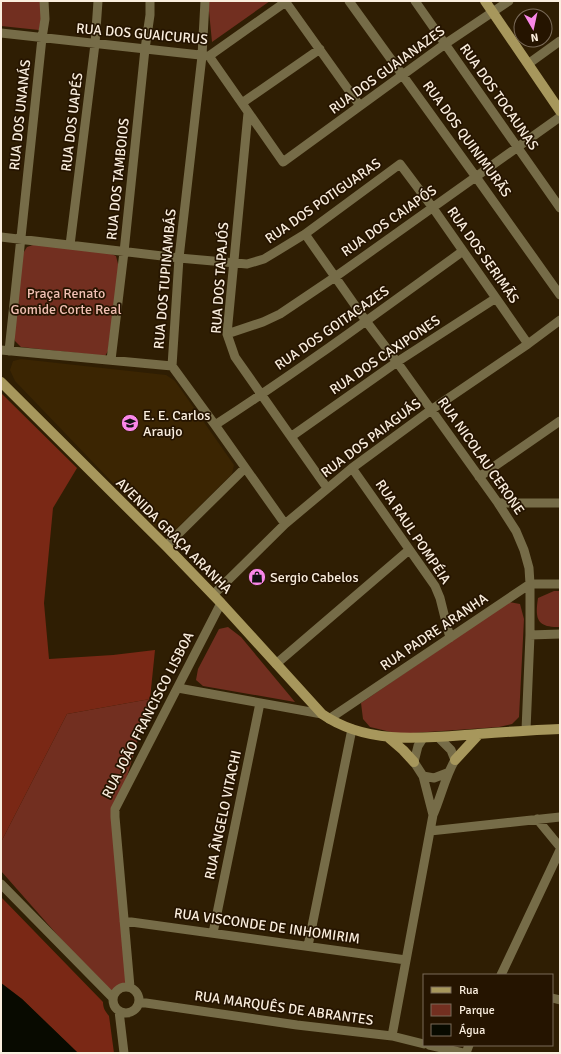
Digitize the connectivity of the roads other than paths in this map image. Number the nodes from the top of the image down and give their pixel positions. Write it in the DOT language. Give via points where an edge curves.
graph roads {
  1 [pos="44,1"];
  2 [pos="98,1"];
  3 [pos="150,1"];
  4 [pos="205,1"];
  5 [pos="286,1"];
  6 [pos="349,1"];
  7 [pos="415,1"];
  8 [pos="485,1"];
  9 [pos="509,1"];
  10 [pos="493,12"];
  11 [pos="1,33"];
  12 [pos="42,38"];
  13 [pos="560,41"];
  14 [pos="96,44"];
  15 [pos="445,44"];
  16 [pos="146,49"];
  17 [pos="320,49"];
  18 [pos="206,56"];
  19 [pos="528,64"];
  20 [pos="403,75"];
  21 [pos="242,103"];
  22 [pos="360,106"];
  23 [pos="560,111"];
  24 [pos="248,113"];
  25 [pos="560,117"];
  26 [pos="517,148"];
  27 [pos="400,164"];
  28 [pos="476,177"];
  29 [pos="433,208"];
  30 [pos="560,208"];
  31 [pos="305,234"];
  32 [pos="1,237"];
  33 [pos="21,240"];
  34 [pos="70,245"];
  35 [pos="462,251"];
  36 [pos="124,252"];
  37 [pos="178,258"];
  38 [pos="233,263"];
  39 [pos="335,277"];
  40 [pos="560,295"];
  41 [pos="496,298"];
  42 [pos="560,320"];
  43 [pos="366,321"];
  44 [pos="227,334"];
  45 [pos="528,344"];
  46 [pos="5,350"];
  47 [pos="111,360"];
  48 [pos="397,362"];
  49 [pos="172,366"];
  50 [pos="1,382"];
  51 [pos="262,394"];
  52 [pos="431,410"];
  53 [pos="560,421"];
  54 [pos="215,425"];
  55 [pos="292,436"];
  56 [pos="245,468"];
  57 [pos="352,468"];
  58 [pos="479,476"];
  59 [pos="327,488"];
  60 [pos="498,502"];
  61 [pos="560,503"];
  62 [pos="285,524"];
  63 [pos="166,546"];
  64 [pos="409,550"];
  65 [pos="530,584"];
  66 [pos="560,584"];
  67 [pos="213,595"];
  68 [pos="221,603"];
  69 [pos="560,634"];
  70 [pos="530,635"];
  71 [pos="450,638"];
  72 [pos="276,664"];
  73 [pos="178,688"];
  74 [pos="260,703"];
  75 [pos="326,717"];
  76 [pos="352,729"];
  77 [pos="560,729"];
  78 [pos="526,730"];
  79 [pos="479,734"];
  80 [pos="438,737"];
  81 [pos="389,738"];
  82 [pos="423,738"];
  83 [pos="455,760"];
  84 [pos="414,762"];
  85 [pos="448,773"];
  86 [pos="423,776"];
  87 [pos="433,815"];
  88 [pos="560,817"];
  89 [pos="537,820"];
  90 [pos="430,831"];
  91 [pos="560,846"];
  92 [pos="560,850"];
  93 [pos="1,884"];
  94 [pos="124,921"];
  95 [pos="213,933"];
  96 [pos="308,946"];
  97 [pos="406,960"];
  98 [pos="501,974"];
  99 [pos="130,987"];
  100 [pos="113,998"];
  101 [pos="140,1002"];
  102 [pos="119,1011"];
  103 [pos="392,1036"];
  104 [pos="423,1044"];
  105 [pos="433,1046"];
  106 [pos="124,1053"];
  107 [pos="464,1053"];
  1 -- 12 [label="street, RUA DOS UNANÁS"];
  2 -- 14 [label="street, RUA DOS UAPÉS"];
  3 -- 16 [label="street, RUA DOS TAMBOIOS"];
  4 -- 18 [label="street, RUA DOS TUPINAMBÁS"];
  5 -- 17 [label="street"];
  5 -- 18 [label="street, RUA DOS GUAICURUS"];
  6 -- 20 [label="street, RUA DOS QUINIMURÃS"];
  7 -- 15 [label="street, RUA DOS TOCAUNAS"];
  8 -- 10 [label="street"];
  9 -- 10 [label="street, RUA DOS GUAIANAZES"];
  10 -- 15 [label="street, RUA DOS GUAIANAZES"];
  10 -- 19 [label="street"];
  11 -- 12 [label="street, RUA DOS GUAICURUS"];
  12 -- 14 [label="street, RUA DOS GUAICURUS"];
  12 -- 33 [label="street, RUA DOS UNANÁS"];
  13 -- 19 [label="street"];
  14 -- 16 [label="street, RUA DOS GUAICURUS"];
  14 -- 34 [label="street, RUA DOS UAPÉS"];
  15 -- 20 [label="street, RUA DOS GUAIANAZES"];
  15 -- 26 [label="street, RUA DOS TOCAUNAS"];
  16 -- 18 [label="street, RUA DOS GUAICURUS"];
  16 -- 36 [label="street, RUA DOS TAMBOIOS"];
  17 -- 21 [label="street"];
  17 -- 22 [label="street"];
  18 -- 21 [label="street"];
  18 -- 37 [label="street, RUA DOS TUPINAMBÁS"];
  19 -- 23 [label="street"];
  20 -- 22 [label="street, RUA DOS GUAIANAZES"];
  20 -- 28 [label="street, RUA DOS QUINIMURÃS"];
  21 -- 24 [label="street"];
  22 -- 24 [label="street, RUA DOS GUAIANAZES" via="283,162"];
  24 -- 38 [label="street, RUA DOS TAPAJÓS"];
  25 -- 26 [label="street, RUA DOS CAIAPÓS"];
  26 -- 28 [label="street, RUA DOS CAIAPÓS"];
  26 -- 30 [label="street, RUA DOS TOCAUNAS"];
  27 -- 29 [label="street, RUA DOS SERIMÃS"];
  27 -- 31 [label="street, RUA DOS POTIGUARAS"];
  28 -- 29 [label="street, RUA DOS CAIAPÓS"];
  28 -- 40 [label="street, RUA DOS QUINIMURÃS"];
  29 -- 35 [label="street, RUA DOS SERIMÃS"];
  29 -- 39 [label="street, RUA DOS CAIAPÓS"];
  31 -- 38 [label="street, RUA DOS POTIGUARAS" via="264,259 248,264"];
  31 -- 39 [label="street, RUA NICOLAU CERONE"];
  32 -- 33 [label="street, RUA DOS POTIGUARAS"];
  33 -- 34 [label="street, RUA DOS POTIGUARAS"];
  33 -- 46 [label="street, RUA DOS UNANÁS"];
  34 -- 36 [label="street, RUA DOS POTIGUARAS"];
  35 -- 41 [label="street, RUA DOS SERIMÃS"];
  35 -- 43 [label="street, RUA DOS GOITACAZES"];
  36 -- 37 [label="street, RUA DOS POTIGUARAS"];
  36 -- 47 [label="street, RUA DOS TAMBOIOS"];
  37 -- 38 [label="street, RUA DOS POTIGUARAS"];
  37 -- 49 [label="street, RUA DOS TUPINAMBÁS"];
  38 -- 44 [label="street, RUA DOS TAPAJÓS"];
  39 -- 43 [label="street, RUA NICOLAU CERONE"];
  39 -- 44 [label="street, RUA DOS CAIAPÓS" via="280,314"];
  41 -- 45 [label="street, RUA DOS SERIMÃS"];
  41 -- 48 [label="street, RUA DOS CAXIPONES"];
  42 -- 45 [label="street, RUA DOS PAIAGUÁS"];
  43 -- 48 [label="street, RUA NICOLAU CERONE"];
  43 -- 51 [label="street, RUA DOS GOITACAZES"];
  44 -- 51 [label="street, RUA DOS TAPAJÓS" via="235,357"];
  45 -- 52 [label="street, RUA DOS PAIAGUÁS"];
  46 -- 47 [label="street"];
  47 -- 49 [label="street"];
  48 -- 52 [label="street, RUA NICOLAU CERONE"];
  48 -- 55 [label="street, RUA DOS CAXIPONES"];
  49 -- 54 [label="street, RUA DOS TUPINAMBÁS"];
  50 -- 63 [label="street, AVENIDA GRAÇA ARANHA"];
  51 -- 54 [label="street, RUA DOS GOITACAZES"];
  51 -- 55 [label="street, RUA DOS TAPAJÓS"];
  52 -- 57 [label="street, RUA DOS PAIAGUÁS"];
  52 -- 58 [label="street, RUA NICOLAU CERONE"];
  53 -- 58 [label="street"];
  54 -- 56 [label="street, RUA DOS TUPINAMBÁS"];
  55 -- 59 [label="street, RUA DOS TAPAJÓS"];
  56 -- 62 [label="street, RUA DOS TUPINAMBÁS"];
  56 -- 63 [label="street"];
  57 -- 59 [label="street, RUA DOS PAIAGUÁS"];
  57 -- 64 [label="street, RUA RAUL POMPÉIA"];
  58 -- 60 [label="street, RUA NICOLAU CERONE"];
  59 -- 62 [label="street, RUA DOS PAIAGUÁS"];
  60 -- 61 [label="street"];
  60 -- 65 [label="street, RUA NICOLAU CERONE" via="516,531 524,550"];
  62 -- 67 [label="street, RUA DOS PAIAGUÁS"];
  63 -- 67 [label="street, AVENIDA GRAÇA ARANHA"];
  64 -- 71 [label="street, RUA RAUL POMPÉIA" via="435,586"];
  64 -- 72 [label="street"];
  65 -- 66 [label="street"];
  65 -- 70 [label="street, RUA NICOLAU CERONE"];
  65 -- 71 [label="street, RUA PADRE ARANHA"];
  67 -- 68 [label="street, AVENIDA GRAÇA ARANHA"];
  68 -- 72 [label="street, AVENIDA GRAÇA ARANHA"];
  68 -- 73 [label="street, RUA JOÃO FRANCISCO LISBOA"];
  69 -- 70 [label="street"];
  70 -- 78 [label="street, RUA NICOLAU CERONE"];
  71 -- 75 [label="street, RUA PADRE ARANHA"];
  72 -- 75 [label="street, AVENIDA GRAÇA ARANHA"];
  73 -- 74 [label="street"];
  73 -- 94 [label="street, RUA JOÃO FRANCISCO LISBOA" via="115,809"];
  74 -- 75 [label="street"];
  74 -- 95 [label="street, RUA ÂNGELO VITACHI"];
  75 -- 76 [label="street"];
  76 -- 81 [label="street"];
  76 -- 96 [label="street"];
  77 -- 78 [label="street"];
  78 -- 79 [label="street"];
  79 -- 80 [label="street"];
  79 -- 83 [label="street"];
  80 -- 82 [label="street"];
  80 -- 83 [label="street" via="451,750"];
  81 -- 82 [label="street"];
  81 -- 84 [label="street"];
  82 -- 84 [label="street"];
  83 -- 85 [label="street"];
  84 -- 86 [label="street"];
  85 -- 86 [label="street" via="434,778"];
  85 -- 87 [label="street"];
  86 -- 87 [label="street"];
  87 -- 90 [label="street"];
  88 -- 89 [label="street"];
  89 -- 90 [label="street"];
  89 -- 91 [label="street"];
  90 -- 97 [label="street"];
  92 -- 98 [label="street"];
  93 -- 100 [label="street"];
  94 -- 95 [label="street, RUA VISCONDE DE INHOMIRIM"];
  94 -- 99 [label="street, RUA JOÃO FRANCISCO LISBOA"];
  95 -- 96 [label="street, RUA VISCONDE DE INHOMIRIM"];
  96 -- 97 [label="street, RUA VISCONDE DE INHOMIRIM"];
  97 -- 103 [label="street"];
  99 -- 100 [label="street" via="121,987"];
  99 -- 101 [label="street, RUA JOÃO FRANCISCO LISBOA" via="138,993"];
  100 -- 102 [label="street" via="115,1008"];
  101 -- 102 [label="street" via="131,1012"];
  101 -- 103 [label="street, RUA MARQUÊS DE ABRANTES"];
  102 -- 106 [label="street"];
  103 -- 104 [label="street, RUA MARQUÊS DE ABRANTES"];
  105 -- 107 [label="street"];
}
